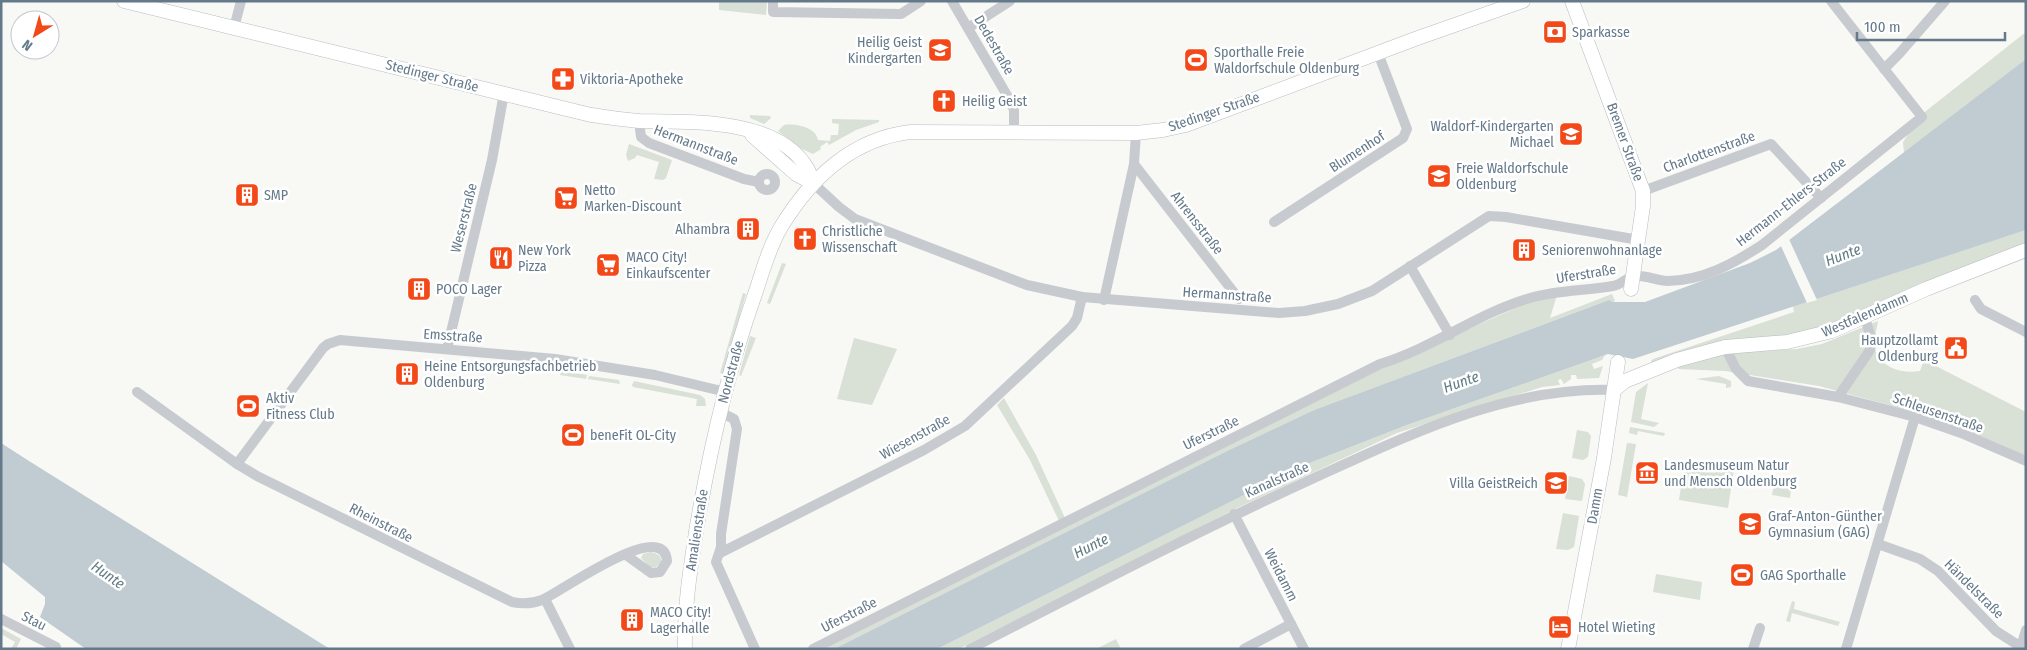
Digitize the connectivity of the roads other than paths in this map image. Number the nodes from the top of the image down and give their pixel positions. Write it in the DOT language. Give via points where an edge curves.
graph roads {
  1 [pos="124,1"];
  2 [pos="241,1"];
  3 [pos="773,1"];
  4 [pos="921,1"];
  5 [pos="952,1"];
  6 [pos="1010,1"];
  7 [pos="1523,1"];
  8 [pos="1572,1"];
  9 [pos="1831,1"];
  10 [pos="1945,1"];
  11 [pos="234,28"];
  12 [pos="968,28"];
  13 [pos="1378,53"];
  14 [pos="1884,69"];
  15 [pos="504,93"];
  16 [pos="639,121"];
  17 [pos="1014,132"];
  18 [pos="1136,133"];
  19 [pos="1134,164"];
  20 [pos="759,182"];
  21 [pos="813,183"];
  22 [pos="1643,191"];
  23 [pos="1821,198"];
  24 [pos="1274,222"];
  25 [pos="1638,240"];
  26 [pos="2026,250"];
  27 [pos="1410,266"];
  28 [pos="1632,283"];
  29 [pos="1082,297"];
  30 [pos="1239,299"];
  31 [pos="1104,300"];
  32 [pos="1975,300"];
  33 [pos="1865,318"];
  34 [pos="2026,332"];
  35 [pos="1450,335"];
  36 [pos="1725,347"];
  37 [pos="447,349"];
  38 [pos="1618,362"];
  39 [pos="1614,390"];
  40 [pos="137,392"];
  41 [pos="726,392"];
  42 [pos="1838,397"];
  43 [pos="720,412"];
  44 [pos="1915,417"];
  45 [pos="2026,461"];
  46 [pos="237,464"];
  47 [pos="1234,514"];
  48 [pos="1878,544"];
  49 [pos="720,553"];
  50 [pos="626,555"];
  51 [pos="545,599"];
  52 [pos="1,619"];
  53 [pos="1291,624"];
  54 [pos="1760,628"];
  55 [pos="2026,630"];
  56 [pos="55,648"];
  57 [pos="2022,648"];
  58 [pos="570,649"];
  59 [pos="685,649"];
  60 [pos="755,649"];
  61 [pos="813,649"];
  62 [pos="970,649"];
  63 [pos="1244,649"];
  64 [pos="1304,649"];
  65 [pos="1568,649"];
  66 [pos="1753,649"];
  67 [pos="1846,649"];
  1 -- 11 [label="street, Stedinger Straße"];
  2 -- 11 [label="street"];
  3 -- 4 [label="street" via="773,12 902,14"];
  5 -- 12 [label="street, Dedestraße"];
  6 -- 12 [label="street"];
  7 -- 13 [label="street, Stedinger Straße"];
  8 -- 22 [label="street, Bremer Straße"];
  9 -- 14 [label="street"];
  10 -- 14 [label="street"];
  11 -- 15 [label="street, Stedinger Straße"];
  12 -- 17 [label="street, Dedestraße" via="1013,106"];
  13 -- 18 [label="street, Stedinger Straße" via="1186,125"];
  13 -- 24 [label="street, Blumenhof" via="1407,129 1403,138"];
  14 -- 23 [label="street, Hermann-Ehlers-Straße" via="1922,117"];
  15 -- 16 [label="street, Stedinger Straße" via="590,115"];
  15 -- 37 [label="street, Weserstraße" via="492,160"];
  16 -- 20 [label="street, Hermannstraße" via="641,136 649,143"];
  16 -- 21 [label="street, Stedinger Straße" via="709,122 743,129 796,174"];
  17 -- 18 [label="street, Stedinger Straße"];
  17 -- 21 [label="street, Stedinger Straße" via="924,131 893,135 843,157"];
  18 -- 19 [label="street"];
  19 -- 30 [label="street, Ahrensstraße"];
  19 -- 31 [label="street"];
  21 -- 29 [label="street, Hermannstraße" via="855,219 1027,285"];
  21 -- 41 [label="street, Nordstraße" via="771,248 742,329"];
  22 -- 23 [label="street, Charlottenstraße" via="1771,144"];
  22 -- 25 [label="street, Bremer Straße"];
  23 -- 28 [label="street, Hermann-Ehlers-Straße" via="1736,262 1680,281"];
  25 -- 27 [label="street, Hermannstraße" via="1489,216"];
  25 -- 28 [label="street, Bremer Straße"];
  26 -- 33 [label="street, Westfalendamm" via="1926,289"];
  27 -- 31 [label="street, Hermannstraße" via="1372,291 1338,304 1305,311 1247,311"];
  27 -- 35 [label="street"];
  28 -- 35 [label="street, Uferstraße" via="1557,292 1505,308"];
  29 -- 31 [label="street, Hermannstraße"];
  29 -- 49 [label="street, Wiesenstraße" via="1072,326 965,426"];
  32 -- 34 [label="street" via="1981,308"];
  33 -- 36 [label="street, Westfalendamm" via="1802,339"];
  33 -- 42 [label="street" via="1872,341 1870,350"];
  35 -- 61 [label="street, Uferstraße" via="1380,364"];
  36 -- 39 [label="street, Westfalendamm" via="1655,368"];
  36 -- 42 [label="street, Schleusenstraße" via="1736,369 1748,381"];
  37 -- 41 [label="street, Emsstraße" via="598,365"];
  37 -- 46 [label="street, Emsstraße" via="340,340 328,344"];
  38 -- 39 [label="street, Damm"];
  39 -- 47 [label="street, Kanalstraße" via="1549,394 1431,425"];
  39 -- 65 [label="street, Damm"];
  40 -- 46 [label="street, Rheinstraße"];
  41 -- 43 [label="street, Nordstraße"];
  42 -- 44 [label="street, Schleusenstraße"];
  43 -- 49 [label="street, Nordstraße" via="734,419 737,429"];
  43 -- 59 [label="street, Amalienstraße" via="701,500 687,592"];
  44 -- 45 [label="street, Schleusenstraße" via="1960,432"];
  44 -- 48 [label="street"];
  46 -- 51 [label="street, Rheinstraße" via="504,599 527,604"];
  47 -- 53 [label="street, Weidamm"];
  47 -- 62 [label="street, Kanalstraße"];
  48 -- 57 [label="street, Händelstraße" via="1920,559 1938,571 1996,631"];
  48 -- 67 [label="street"];
  49 -- 60 [label="street, Nordstraße" via="717,568"];
  50 -- 51 [label="street, Rheinstraße" via="599,566"];
  51 -- 58 [label="street"];
  52 -- 56 [label="street, Stau"];
  53 -- 63 [label="street"];
  53 -- 64 [label="street, Weidamm"];
  54 -- 66 [label="street"];
  55 -- 57 [label="street"];
}
